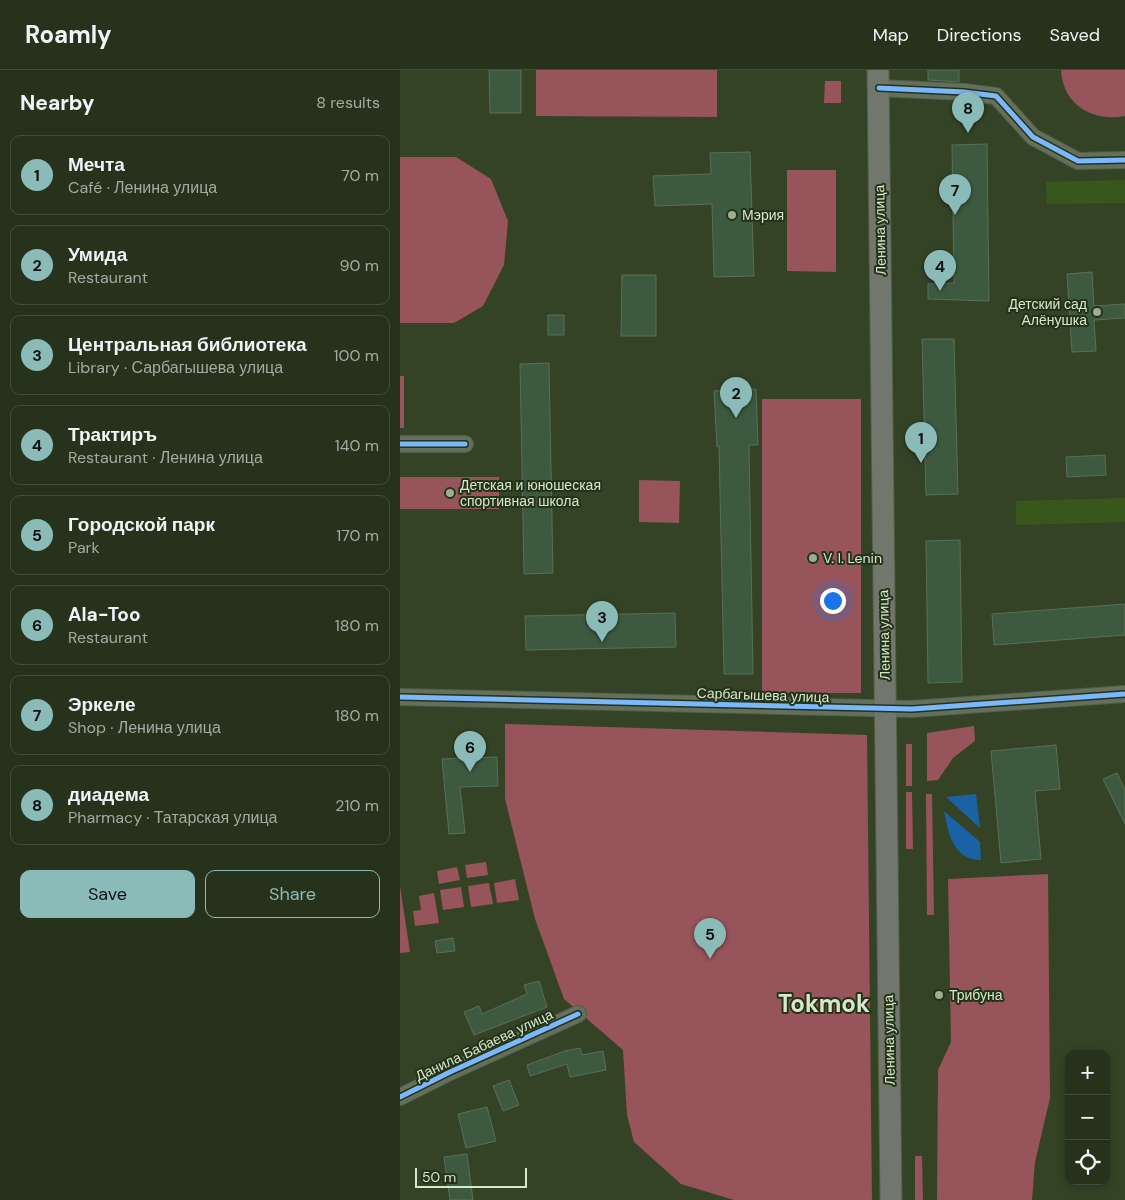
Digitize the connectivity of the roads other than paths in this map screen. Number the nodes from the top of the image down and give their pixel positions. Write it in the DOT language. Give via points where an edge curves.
graph roads {
  1 [pos="878,79"];
  2 [pos="1125,160"];
  3 [pos="400,444"];
  4 [pos="465,444"];
  5 [pos="1125,694"];
  6 [pos="400,696"];
  7 [pos="885,709"];
  8 [pos="578,1014"];
  9 [pos="400,1098"];
  10 [pos="890,1200"];
  1 -- 2 [label="street" via="996,96 1033,137 1078,161"];
  1 -- 7 [label="main road, Ленина улица"];
  3 -- 4 [label="street"];
  5 -- 7 [label="street, Сарбагышева улица"];
  6 -- 7 [label="street, Сарбагышева улица"];
  7 -- 10 [label="main road, Ленина улица"];
  8 -- 9 [label="street, Данила Бабаева улица"];
}
